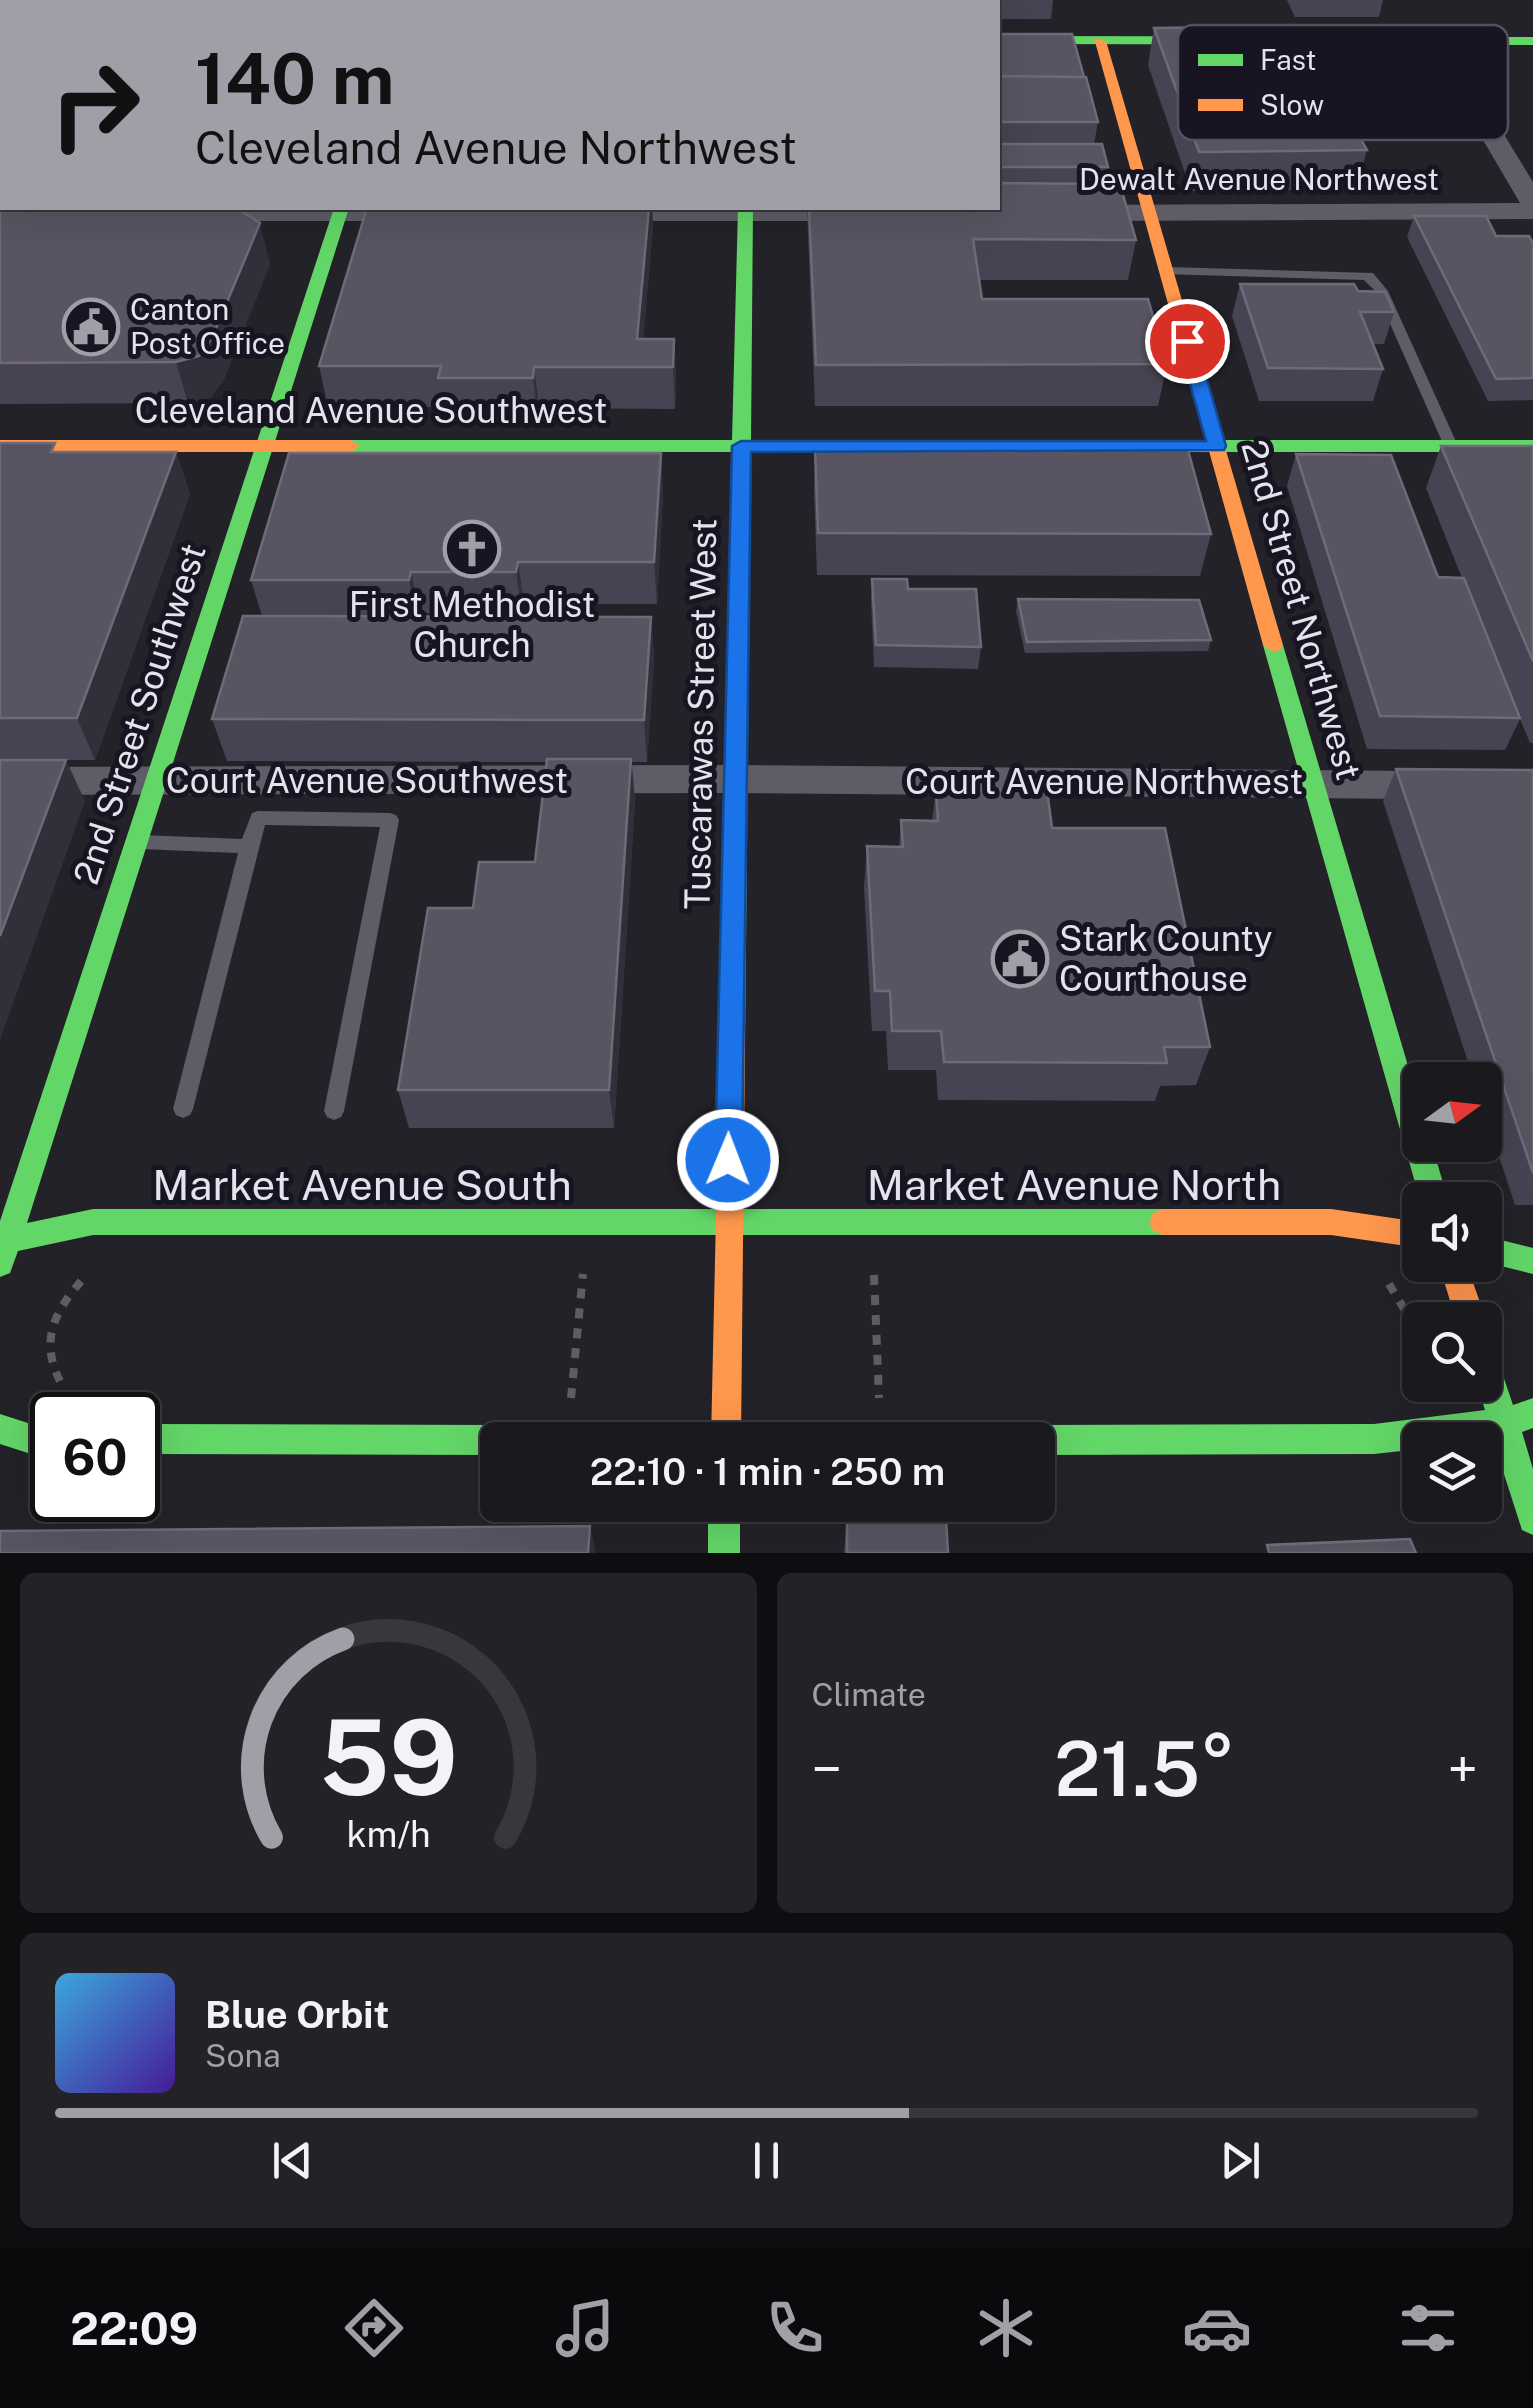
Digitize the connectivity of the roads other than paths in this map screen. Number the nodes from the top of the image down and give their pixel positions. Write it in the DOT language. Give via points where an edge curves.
graph roads {
  1 [pos="1000,40"];
  2 [pos="1098,41"];
  3 [pos="1178,41"];
  4 [pos="1508,41"];
  5 [pos="1533,41"];
  6 [pos="1495,140"];
  7 [pos="1533,204"];
  8 [pos="340,210"];
  9 [pos="745,210"];
  10 [pos="1533,212"];
  11 [pos="160,213"];
  12 [pos="452,213"];
  13 [pos="567,213"];
  14 [pos="893,213"];
  15 [pos="1052,213"];
  16 [pos="1151,214"];
  17 [pos="1167,271"];
  18 [pos="0,446"];
  19 [pos="264,446"];
  20 [pos="741,446"];
  21 [pos="1217,446"];
  22 [pos="1450,446"];
  23 [pos="1533,446"];
  24 [pos="735,779"];
  25 [pos="0,781"];
  26 [pos="154,782"];
  27 [pos="1315,784"];
  28 [pos="1533,786"];
  29 [pos="135,841"];
  30 [pos="249,846"];
  31 [pos="183,1109"];
  32 [pos="334,1111"];
  33 [pos="1429,1182"];
  34 [pos="727,1223"];
  35 [pos="1402,1232"];
  36 [pos="2,1249"];
  37 [pos="1502,1253"];
  38 [pos="1533,1261"];
  39 [pos="1498,1402"];
  40 [pos="1533,1414"];
  41 [pos="726,1422"];
  42 [pos="1505,1423"];
  43 [pos="0,1429"];
  44 [pos="160,1439"];
  45 [pos="30,1440"];
  46 [pos="480,1440"];
  47 [pos="1055,1440"];
  48 [pos="1533,1519"];
  49 [pos="724,1522"];
  50 [pos="724,1553"];
  1 -- 2 [label="street"];
  2 -- 3 [label="street"];
  2 -- 16 [label="street, 2nd Street Northwest" via="1127,169"];
  4 -- 5 [label="street"];
  6 -- 7 [label="street"];
  8 -- 11 [label="street"];
  8 -- 12 [label="street"];
  8 -- 19 [label="street, 2nd Street Southwest"];
  9 -- 13 [label="street"];
  9 -- 14 [label="street"];
  9 -- 20 [label="street, Tuscarawas Street West"];
  10 -- 16 [label="street, Dewalt Avenue Northwest"];
  15 -- 16 [label="street, Dewalt Avenue Northwest"];
  16 -- 17 [label="street, 2nd Street Northwest"];
  17 -- 21 [label="street, 2nd Street Northwest"];
  17 -- 22 [label="lane" via="1368,276 1382,291"];
  18 -- 19 [label="street, Cleveland Avenue Southwest"];
  19 -- 20 [label="street, Cleveland Avenue Southwest"];
  19 -- 26 [label="street, 2nd Street Southwest"];
  20 -- 21 [label="street, Cleveland Avenue Southwest"];
  20 -- 24 [label="street, Tuscarawas Street West"];
  21 -- 22 [label="street, Cleveland Avenue Southwest"];
  21 -- 27 [label="street, 2nd Street Northwest"];
  22 -- 23 [label="street, Cleveland Avenue Southwest"];
  24 -- 26 [label="street, Court Avenue Southwest"];
  24 -- 27 [label="street, Court Avenue Northwest"];
  24 -- 34 [label="street, Tuscarawas Street West"];
  25 -- 26 [label="street, Court Avenue Southwest"];
  26 -- 29 [label="street, 2nd Street Southwest"];
  27 -- 28 [label="street, Court Avenue Northwest"];
  27 -- 33 [label="street, 2nd Street Northwest"];
  29 -- 30 [label="lane"];
  29 -- 36 [label="street, 2nd Street Southwest"];
  30 -- 31 [label="lane"];
  30 -- 32 [label="lane" via="258,818 390,820"];
  34 -- 35 [label="street, Market Avenue North" via="1331,1222"];
  34 -- 36 [label="street, Market Avenue South" via="93,1222"];
  34 -- 41 [label="street, Tuscarawas Street West"];
  37 -- 38 [label="street"];
  39 -- 42 [label="street"];
  40 -- 42 [label="street"];
  42 -- 47 [label="street" via="1374,1440"];
  42 -- 48 [label="street"];
  43 -- 45 [label="street"];
  44 -- 46 [label="street"];
  49 -- 50 [label="street"];
}
